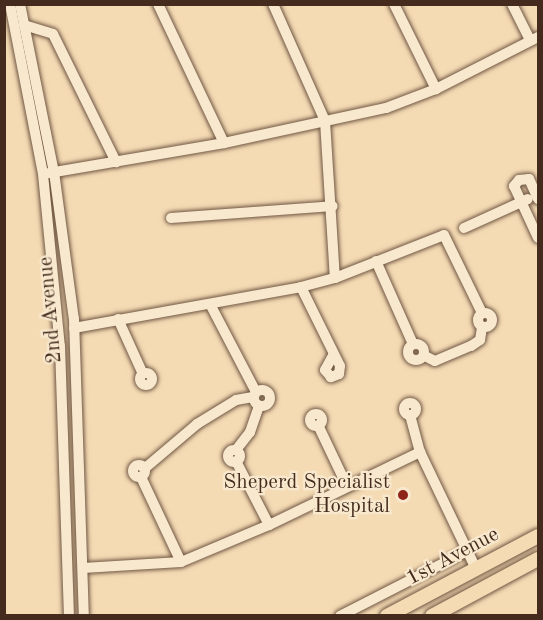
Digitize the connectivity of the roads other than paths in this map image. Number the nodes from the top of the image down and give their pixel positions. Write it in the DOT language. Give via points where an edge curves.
graph roads {
  1 [pos="10,4"];
  2 [pos="20,4"];
  3 [pos="158,4"];
  4 [pos="273,4"];
  5 [pos="394,4"];
  6 [pos="512,4"];
  7 [pos="24,25"];
  8 [pos="534,39"];
  9 [pos="436,89"];
  10 [pos="326,121"];
  11 [pos="224,143"];
  12 [pos="116,162"];
  13 [pos="54,172"];
  14 [pos="43,174"];
  15 [pos="538,197"];
  16 [pos="522,202"];
  17 [pos="333,206"];
  18 [pos="171,218"];
  19 [pos="464,228"];
  20 [pos="538,238"];
  21 [pos="376,261"];
  22 [pos="335,278"];
  23 [pos="301,287"];
  24 [pos="210,304"];
  25 [pos="118,319"];
  26 [pos="74,328"];
  27 [pos="334,354"];
  28 [pos="143,374"];
  29 [pos="256,398"];
  30 [pos="410,415"];
  31 [pos="318,425"];
  32 [pos="420,452"];
  33 [pos="347,486"];
  34 [pos="269,525"];
  35 [pos="538,536"];
  36 [pos="467,551"];
  37 [pos="538,559"];
  38 [pos="181,562"];
  39 [pos="82,568"];
  40 [pos="476,569"];
  41 [pos="69,615"];
  42 [pos="84,615"];
  43 [pos="340,615"];
  44 [pos="387,615"];
  45 [pos="432,615"];
  1 -- 14 [label="street, 2nd Avenue"];
  2 -- 7 [label="street, 2nd Avenue"];
  3 -- 11 [label="street"];
  4 -- 10 [label="street"];
  5 -- 9 [label="street"];
  6 -- 8 [label="street"];
  7 -- 12 [label="street" via="53,34"];
  7 -- 13 [label="street, 2nd Avenue"];
  8 -- 9 [label="street"];
  9 -- 10 [label="street" via="386,108"];
  10 -- 11 [label="street"];
  10 -- 17 [label="street"];
  11 -- 12 [label="street"];
  12 -- 13 [label="street"];
  13 -- 14 [label="street"];
  13 -- 26 [label="street, 2nd Avenue"];
  14 -- 41 [label="street, 2nd Avenue" via="62,392"];
  15 -- 16 [label="street"];
  15 -- 16 [label="street" via="529,179 519,180 514,186"];
  16 -- 19 [label="street"];
  16 -- 20 [label="street"];
  17 -- 18 [label="street"];
  17 -- 22 [label="street"];
  21 -- 21 [label="street" via="444,235 482,313 487,313 491,322 482,327 480,340 435,361 424,356 424,349 413,344"];
  21 -- 22 [label="street"];
  22 -- 23 [label="street"];
  23 -- 24 [label="street"];
  23 -- 27 [label="street"];
  24 -- 25 [label="street"];
  24 -- 29 [label="street"];
  25 -- 26 [label="street"];
  25 -- 28 [label="street"];
  26 -- 39 [label="street, 2nd Avenue"];
  29 -- 34 [label="street" via="250,432 236,456"];
  29 -- 38 [label="street" via="236,400 197,424 142,473"];
  30 -- 32 [label="street"];
  31 -- 33 [label="street"];
  32 -- 33 [label="street"];
  32 -- 36 [label="street"];
  33 -- 34 [label="street"];
  34 -- 38 [label="street"];
  35 -- 40 [label="main road, 1st Avenue"];
  36 -- 40 [label="street"];
  36 -- 43 [label="street"];
  37 -- 45 [label="main road, 1st Avenue"];
  38 -- 39 [label="street"];
  39 -- 42 [label="street, 2nd Avenue"];
  40 -- 44 [label="main road, 1st Avenue"];
}
